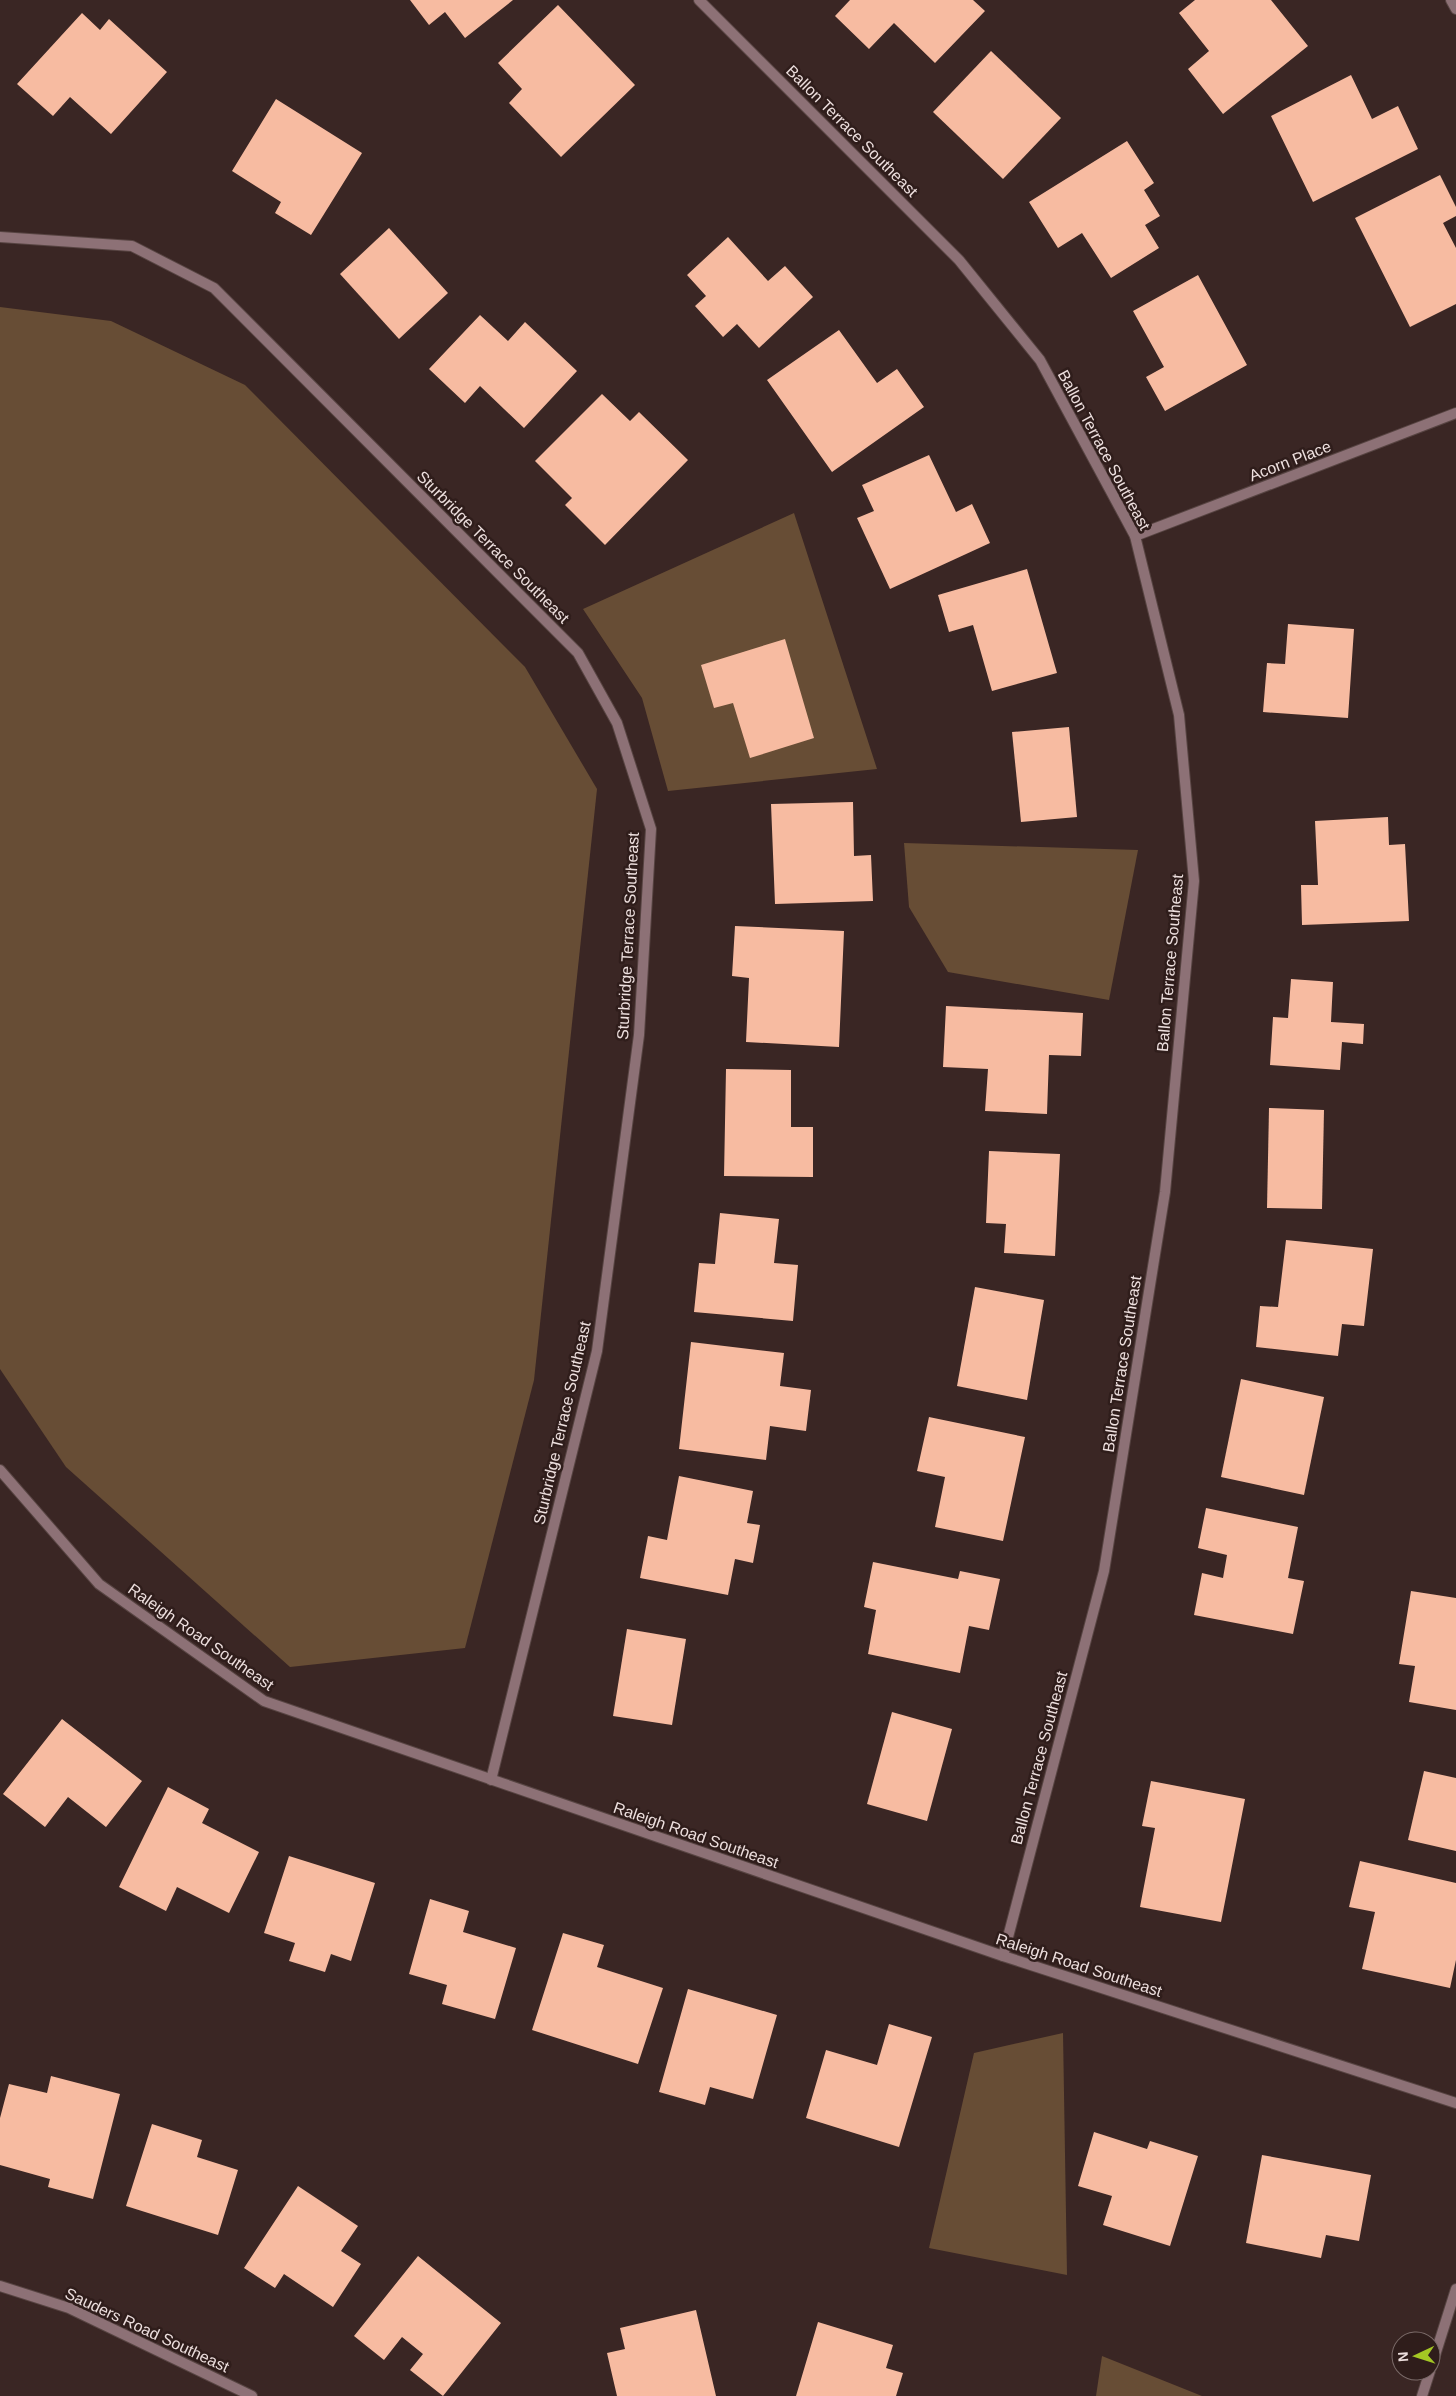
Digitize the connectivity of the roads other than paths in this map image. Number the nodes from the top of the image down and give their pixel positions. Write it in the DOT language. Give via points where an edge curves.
graph roads {
  1 [pos="699,0"];
  2 [pos="1451,0"];
  3 [pos="1456,9"];
  4 [pos="0,237"];
  5 [pos="1456,414"];
  6 [pos="1135,536"];
  7 [pos="0,1470"];
  8 [pos="491,1780"];
  9 [pos="1002,1956"];
  10 [pos="1456,2103"];
  11 [pos="0,2286"];
  12 [pos="1456,2289"];
  13 [pos="1441,2335"];
  14 [pos="1426,2381"];
  15 [pos="252,2396"];
  16 [pos="1422,2396"];
  1 -- 6 [label="street, Ballon Terrace Southeast" via="965,267 1040,360"];
  2 -- 3 [label="street"];
  4 -- 8 [label="street, Sturbridge Terrace Southeast" via="132,246 214,288 578,653 617,723 651,829 639,1035 597,1350"];
  5 -- 6 [label="street, Acorn Place"];
  6 -- 9 [label="street, Ballon Terrace Southeast" via="1179,715 1194,891 1165,1192 1104,1571"];
  7 -- 8 [label="street, Raleigh Road Southeast" via="99,1584 264,1701"];
  8 -- 9 [label="street, Raleigh Road Southeast"];
  9 -- 10 [label="street, Raleigh Road Southeast"];
  11 -- 15 [label="street, Sauders Road Southeast" via="69,2308"];
  12 -- 13 [label="street"];
  14 -- 16 [label="street"];
}
